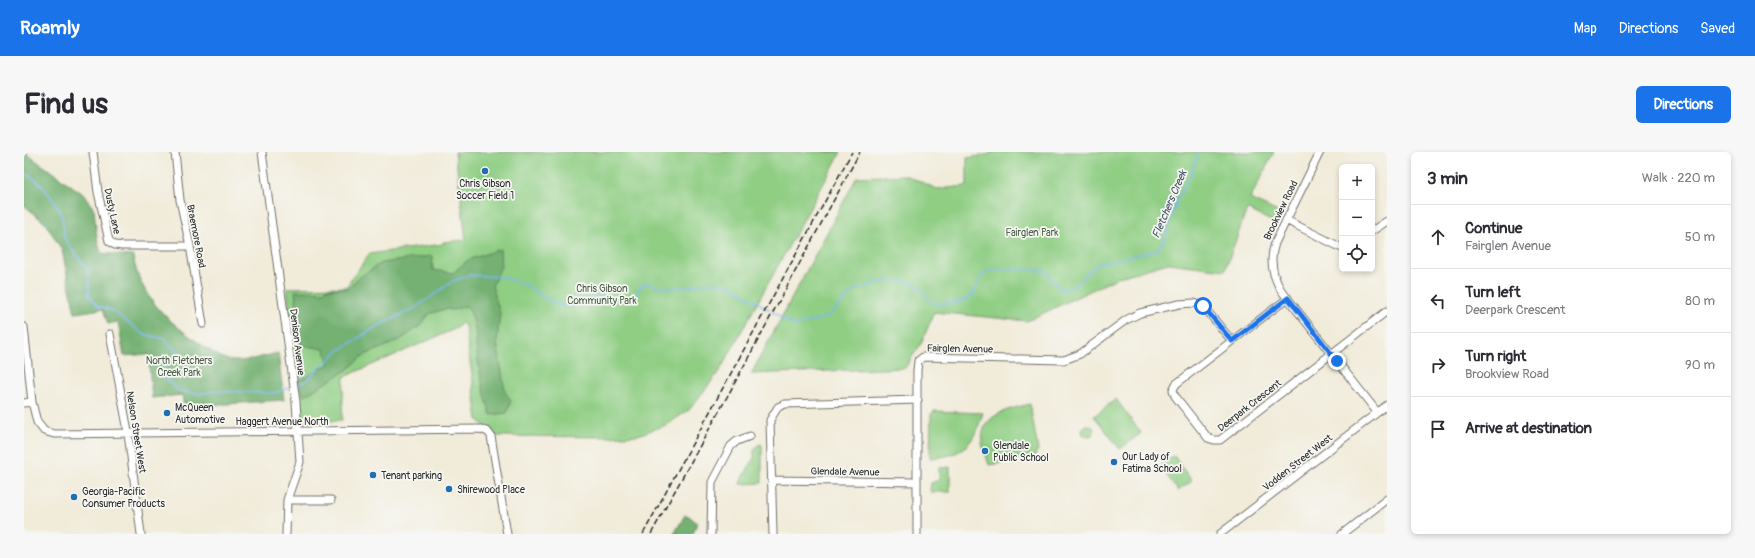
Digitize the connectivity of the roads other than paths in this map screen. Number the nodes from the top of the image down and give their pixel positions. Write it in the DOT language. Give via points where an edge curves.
graph roads {
  1 [pos="92,152"];
  2 [pos="175,152"];
  3 [pos="262,152"];
  4 [pos="1320,152"];
  5 [pos="1286,220"];
  6 [pos="1387,221"];
  7 [pos="1375,229"];
  8 [pos="190,246"];
  9 [pos="1339,246"];
  10 [pos="1288,298"];
  11 [pos="1387,311"];
  12 [pos="203,324"];
  13 [pos="24,327"];
  14 [pos="110,334"];
  15 [pos="1232,341"];
  16 [pos="1331,354"];
  17 [pos="918,400"];
  18 [pos="32,402"];
  19 [pos="24,403"];
  20 [pos="1387,405"];
  21 [pos="1378,412"];
  22 [pos="298,431"];
  23 [pos="128,433"];
  24 [pos="750,436"];
  25 [pos="772,480"];
  26 [pos="917,482"];
  27 [pos="1387,499"];
  28 [pos="287,500"];
  29 [pos="331,500"];
  30 [pos="1229,531"];
  31 [pos="141,534"];
  32 [pos="286,534"];
  33 [pos="507,534"];
  34 [pos="711,534"];
  35 [pos="773,534"];
  36 [pos="917,534"];
  37 [pos="1220,534"];
  38 [pos="1342,534"];
  1 -- 8 [label="street, Dusty Lane" via="109,241 122,246"];
  2 -- 8 [label="street, Braemore Road" via="180,200"];
  3 -- 22 [label="street, Denison Avenue"];
  4 -- 5 [label="street, Brookview Road"];
  5 -- 9 [label="street"];
  5 -- 10 [label="street, Brookview Road" via="1274,246 1272,265 1275,280"];
  6 -- 7 [label="street"];
  8 -- 12 [label="street, Braemore Road"];
  10 -- 15 [label="street, Deerpark Crescent"];
  10 -- 16 [label="street, Brookview Road"];
  11 -- 16 [label="street"];
  13 -- 18 [label="street"];
  14 -- 23 [label="street, Nelson Street West"];
  15 -- 16 [label="street, Deerpark Crescent" via="1176,384 1173,390 1208,438 1214,440 1220,440"];
  15 -- 17 [label="street, Fairglen Avenue" via="1203,306 1194,303 1179,304 1140,312 1080,354 1064,360 923,357 918,361"];
  16 -- 21 [label="street, Brookview Road"];
  17 -- 25 [label="street" via="785,404 778,407 770,420"];
  17 -- 26 [label="street"];
  18 -- 19 [label="street"];
  18 -- 23 [label="street, Haggert Avenue North" via="37,422 44,431 54,434"];
  20 -- 21 [label="street, Vodden Street West"];
  21 -- 30 [label="street, Vodden Street West"];
  22 -- 23 [label="street, Haggert Avenue North"];
  22 -- 28 [label="street, Denison Avenue" via="300,462"];
  22 -- 33 [label="street, Haggert Avenue North" via="481,429 488,432 491,436"];
  23 -- 31 [label="street, Nelson Street West"];
  24 -- 34 [label="street" via="731,446 712,482"];
  25 -- 26 [label="street, Glendale Avenue"];
  25 -- 35 [label="street"];
  26 -- 36 [label="street"];
  27 -- 38 [label="street"];
  28 -- 29 [label="street"];
  28 -- 32 [label="street, Denison Avenue"];
  30 -- 37 [label="street, Vodden Street West"];
}
